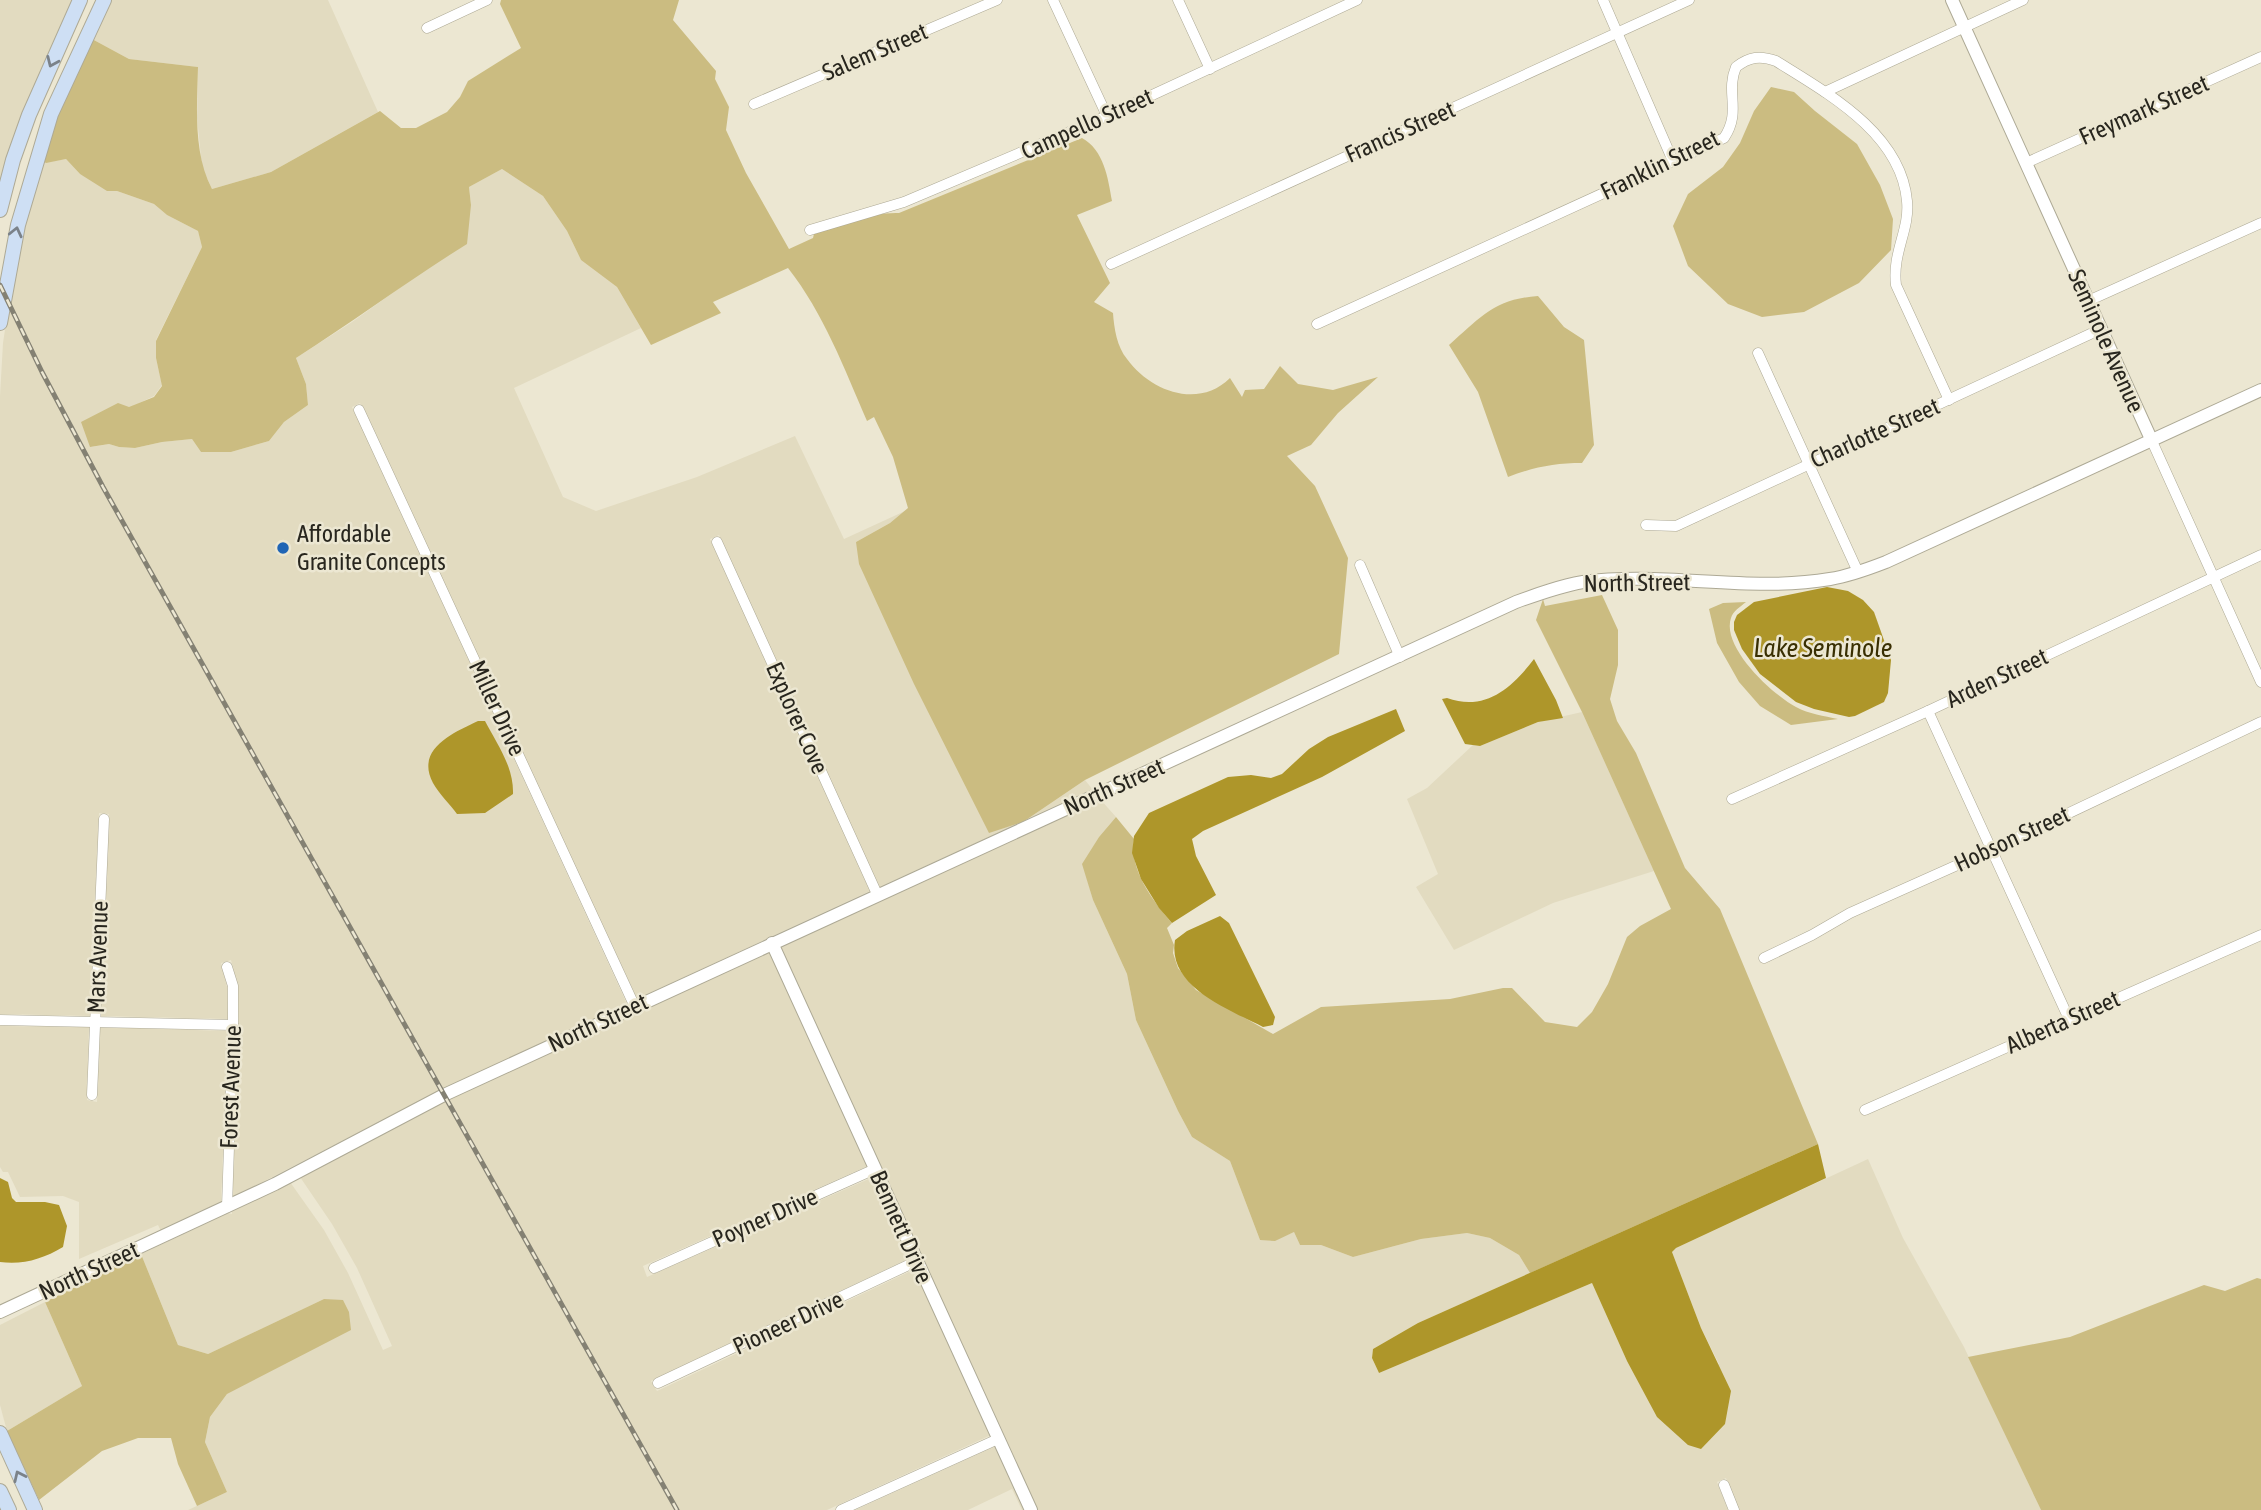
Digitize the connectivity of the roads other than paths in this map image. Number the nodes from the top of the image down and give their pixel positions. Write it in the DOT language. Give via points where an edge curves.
graph roads {
  1 [pos="80,0"];
  2 [pos="104,0"];
  3 [pos="487,0"];
  4 [pos="997,0"];
  5 [pos="1053,0"];
  6 [pos="1178,0"];
  7 [pos="1357,0"];
  8 [pos="1603,0"];
  9 [pos="1689,0"];
  10 [pos="1952,0"];
  11 [pos="2023,0"];
  12 [pos="1335,5"];
  13 [pos="1964,27"];
  14 [pos="427,28"];
  15 [pos="1618,33"];
  16 [pos="2261,57"];
  17 [pos="1210,69"];
  18 [pos="1825,92"];
  19 [pos="754,104"];
  20 [pos="1107,116"];
  21 [pos="1674,161"];
  22 [pos="2026,163"];
  23 [pos="0,210"];
  24 [pos="2261,223"];
  25 [pos="810,230"];
  26 [pos="1111,264"];
  27 [pos="2088,301"];
  28 [pos="0,323"];
  29 [pos="1317,324"];
  30 [pos="2101,329"];
  31 [pos="1758,353"];
  32 [pos="2261,390"];
  33 [pos="1949,400"];
  34 [pos="359,410"];
  35 [pos="2151,439"];
  36 [pos="1808,464"];
  37 [pos="1646,525"];
  38 [pos="717,542"];
  39 [pos="2261,555"];
  40 [pos="1360,565"];
  41 [pos="1858,572"];
  42 [pos="2213,576"];
  43 [pos="1400,657"];
  44 [pos="2261,682"];
  45 [pos="1928,711"];
  46 [pos="2261,722"];
  47 [pos="1732,799"];
  48 [pos="104,819"];
  49 [pos="1991,850"];
  50 [pos="877,894"];
  51 [pos="2261,934"];
  52 [pos="772,943"];
  53 [pos="1764,958"];
  54 [pos="227,967"];
  55 [pos="635,1007"];
  56 [pos="2069,1019"];
  57 [pos="0,1020"];
  58 [pos="95,1022"];
  59 [pos="233,1025"];
  60 [pos="92,1096"];
  61 [pos="1865,1110"];
  62 [pos="875,1169"];
  63 [pos="227,1207"];
  64 [pos="917,1261"];
  65 [pos="654,1268"];
  66 [pos="0,1312"];
  67 [pos="658,1384"];
  68 [pos="0,1433"];
  69 [pos="998,1439"];
  70 [pos="1724,1485"];
  71 [pos="0,1491"];
  72 [pos="9,1510"];
  73 [pos="35,1510"];
  74 [pos="841,1510"];
  75 [pos="1031,1510"];
  76 [pos="1734,1510"];
  1 -- 23 [label="main road, one-way" via="29,115"];
  28 -- 2 [label="main road, one-way" via="18,225 47,125"];
  3 -- 14 [label="street"];
  4 -- 19 [label="street, Salem Street"];
  5 -- 20 [label="street"];
  6 -- 17 [label="street"];
  7 -- 12 [label="street, Campello Street"];
  8 -- 15 [label="street"];
  9 -- 15 [label="street, Francis Street"];
  10 -- 13 [label="street, Seminole Avenue"];
  11 -- 13 [label="street"];
  12 -- 17 [label="street, Campello Street"];
  13 -- 18 [label="street"];
  13 -- 22 [label="street, Seminole Avenue"];
  15 -- 21 [label="street"];
  15 -- 26 [label="street, Francis Street"];
  16 -- 22 [label="street, Freymark Street"];
  17 -- 20 [label="street, Campello Street"];
  18 -- 21 [label="street, Franklin Street" via="1776,61 1753,57 1743,61 1733,75 1734,116 1724,138"];
  18 -- 33 [label="street" via="1880,140 1902,179 1907,215 1895,261 1896,285"];
  20 -- 25 [label="street, Campello Street" via="904,202"];
  21 -- 29 [label="street, Franklin Street"];
  22 -- 27 [label="street, Seminole Avenue"];
  24 -- 27 [label="street"];
  27 -- 30 [label="street, Seminole Avenue"];
  30 -- 33 [label="street, Charlotte Street"];
  30 -- 35 [label="street, Seminole Avenue"];
  31 -- 36 [label="street"];
  32 -- 35 [label="street, North Street"];
  33 -- 36 [label="street, Charlotte Street"];
  34 -- 55 [label="street, Miller Drive"];
  35 -- 41 [label="street, North Street"];
  35 -- 42 [label="street, Seminole Avenue"];
  36 -- 37 [label="street, Charlotte Street" via="1675,526"];
  36 -- 41 [label="street"];
  38 -- 50 [label="street, Explorer Cove"];
  39 -- 42 [label="street, Arden Street"];
  40 -- 43 [label="street"];
  41 -- 43 [label="street, North Street" via="1800,583 1582,583 1516,602"];
  42 -- 44 [label="street, Seminole Avenue"];
  42 -- 45 [label="street, Arden Street"];
  43 -- 50 [label="street, North Street"];
  45 -- 47 [label="street, Arden Street"];
  45 -- 49 [label="street"];
  46 -- 49 [label="street, Hobson Street"];
  48 -- 58 [label="street, Mars Avenue"];
  49 -- 53 [label="street, Hobson Street" via="1850,913"];
  49 -- 56 [label="street"];
  50 -- 52 [label="street, North Street"];
  51 -- 56 [label="street, Alberta Street"];
  52 -- 55 [label="street, North Street"];
  52 -- 62 [label="street, Bennett Drive"];
  54 -- 59 [label="street, Forest Avenue" via="233,986"];
  55 -- 63 [label="street, North Street" via="444,1095"];
  56 -- 61 [label="street, Alberta Street"];
  57 -- 58 [label="street"];
  58 -- 59 [label="street"];
  58 -- 60 [label="street, Mars Avenue"];
  59 -- 63 [label="street, Forest Avenue"];
  62 -- 64 [label="street, Bennett Drive"];
  62 -- 65 [label="street, Poyner Drive"];
  63 -- 66 [label="street, North Street"];
  64 -- 67 [label="street, Pioneer Drive"];
  64 -- 69 [label="street, Bennett Drive"];
  73 -- 68 [label="main road, one-way"];
  69 -- 74 [label="street"];
  69 -- 75 [label="street, Bennett Drive"];
  70 -- 76 [label="street"];
  71 -- 72 [label="main road"];
}
